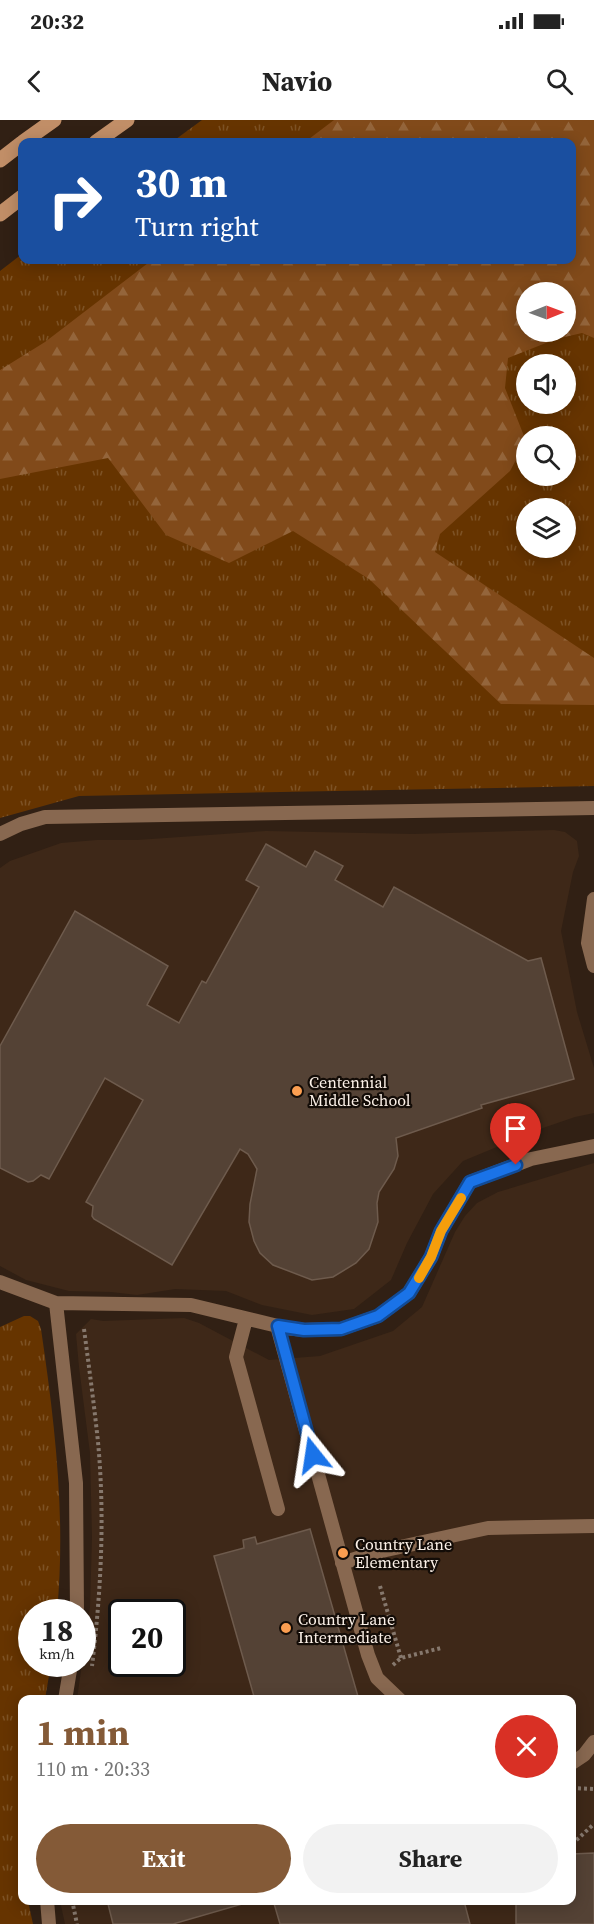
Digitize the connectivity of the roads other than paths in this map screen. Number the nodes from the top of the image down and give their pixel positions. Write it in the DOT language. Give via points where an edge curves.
graph roads {
  1 [pos="54,120"];
  2 [pos="126,120"];
  3 [pos="30,138"];
  4 [pos="101,138"];
  5 [pos="18,147"];
  6 [pos="0,160"];
  7 [pos="18,200"];
  8 [pos="0,214"];
  9 [pos="594,808"];
  10 [pos="0,834"];
  11 [pos="594,899"];
  12 [pos="594,966"];
  13 [pos="594,1146"];
  14 [pos="0,1282"];
  15 [pos="56,1303"];
  16 [pos="246,1318"];
  17 [pos="278,1326"];
  18 [pos="278,1509"];
  19 [pos="594,1526"];
  20 [pos="342,1563"];
  21 [pos="77,1599"];
  22 [pos="69,1677"];
  23 [pos="66,1695"];
  24 [pos="395,1695"];
  25 [pos="594,1742"];
  26 [pos="576,1760"];
  27 [pos="47,1905"];
  28 [pos="49,1924"];
  1 -- 3 [label="main road"];
  2 -- 4 [label="main road"];
  5 -- 6 [label="main road"];
  7 -- 8 [label="main road"];
  9 -- 10 [label="lane" via="45,817"];
  11 -- 12 [label="lane" via="588,943"];
  13 -- 17 [label="lane" via="531,1159 470,1182 409,1293 378,1316 341,1329"];
  14 -- 15 [label="lane"];
  15 -- 16 [label="lane" via="191,1305"];
  15 -- 21 [label="lane" via="76,1484"];
  16 -- 17 [label="lane"];
  16 -- 18 [label="lane" via="236,1358"];
  17 -- 20 [label="lane"];
  19 -- 20 [label="lane" via="488,1528"];
  20 -- 24 [label="lane" via="376,1678"];
  22 -- 23 [label="lane"];
  25 -- 26 [label="lane"];
  27 -- 28 [label="lane"];
}
